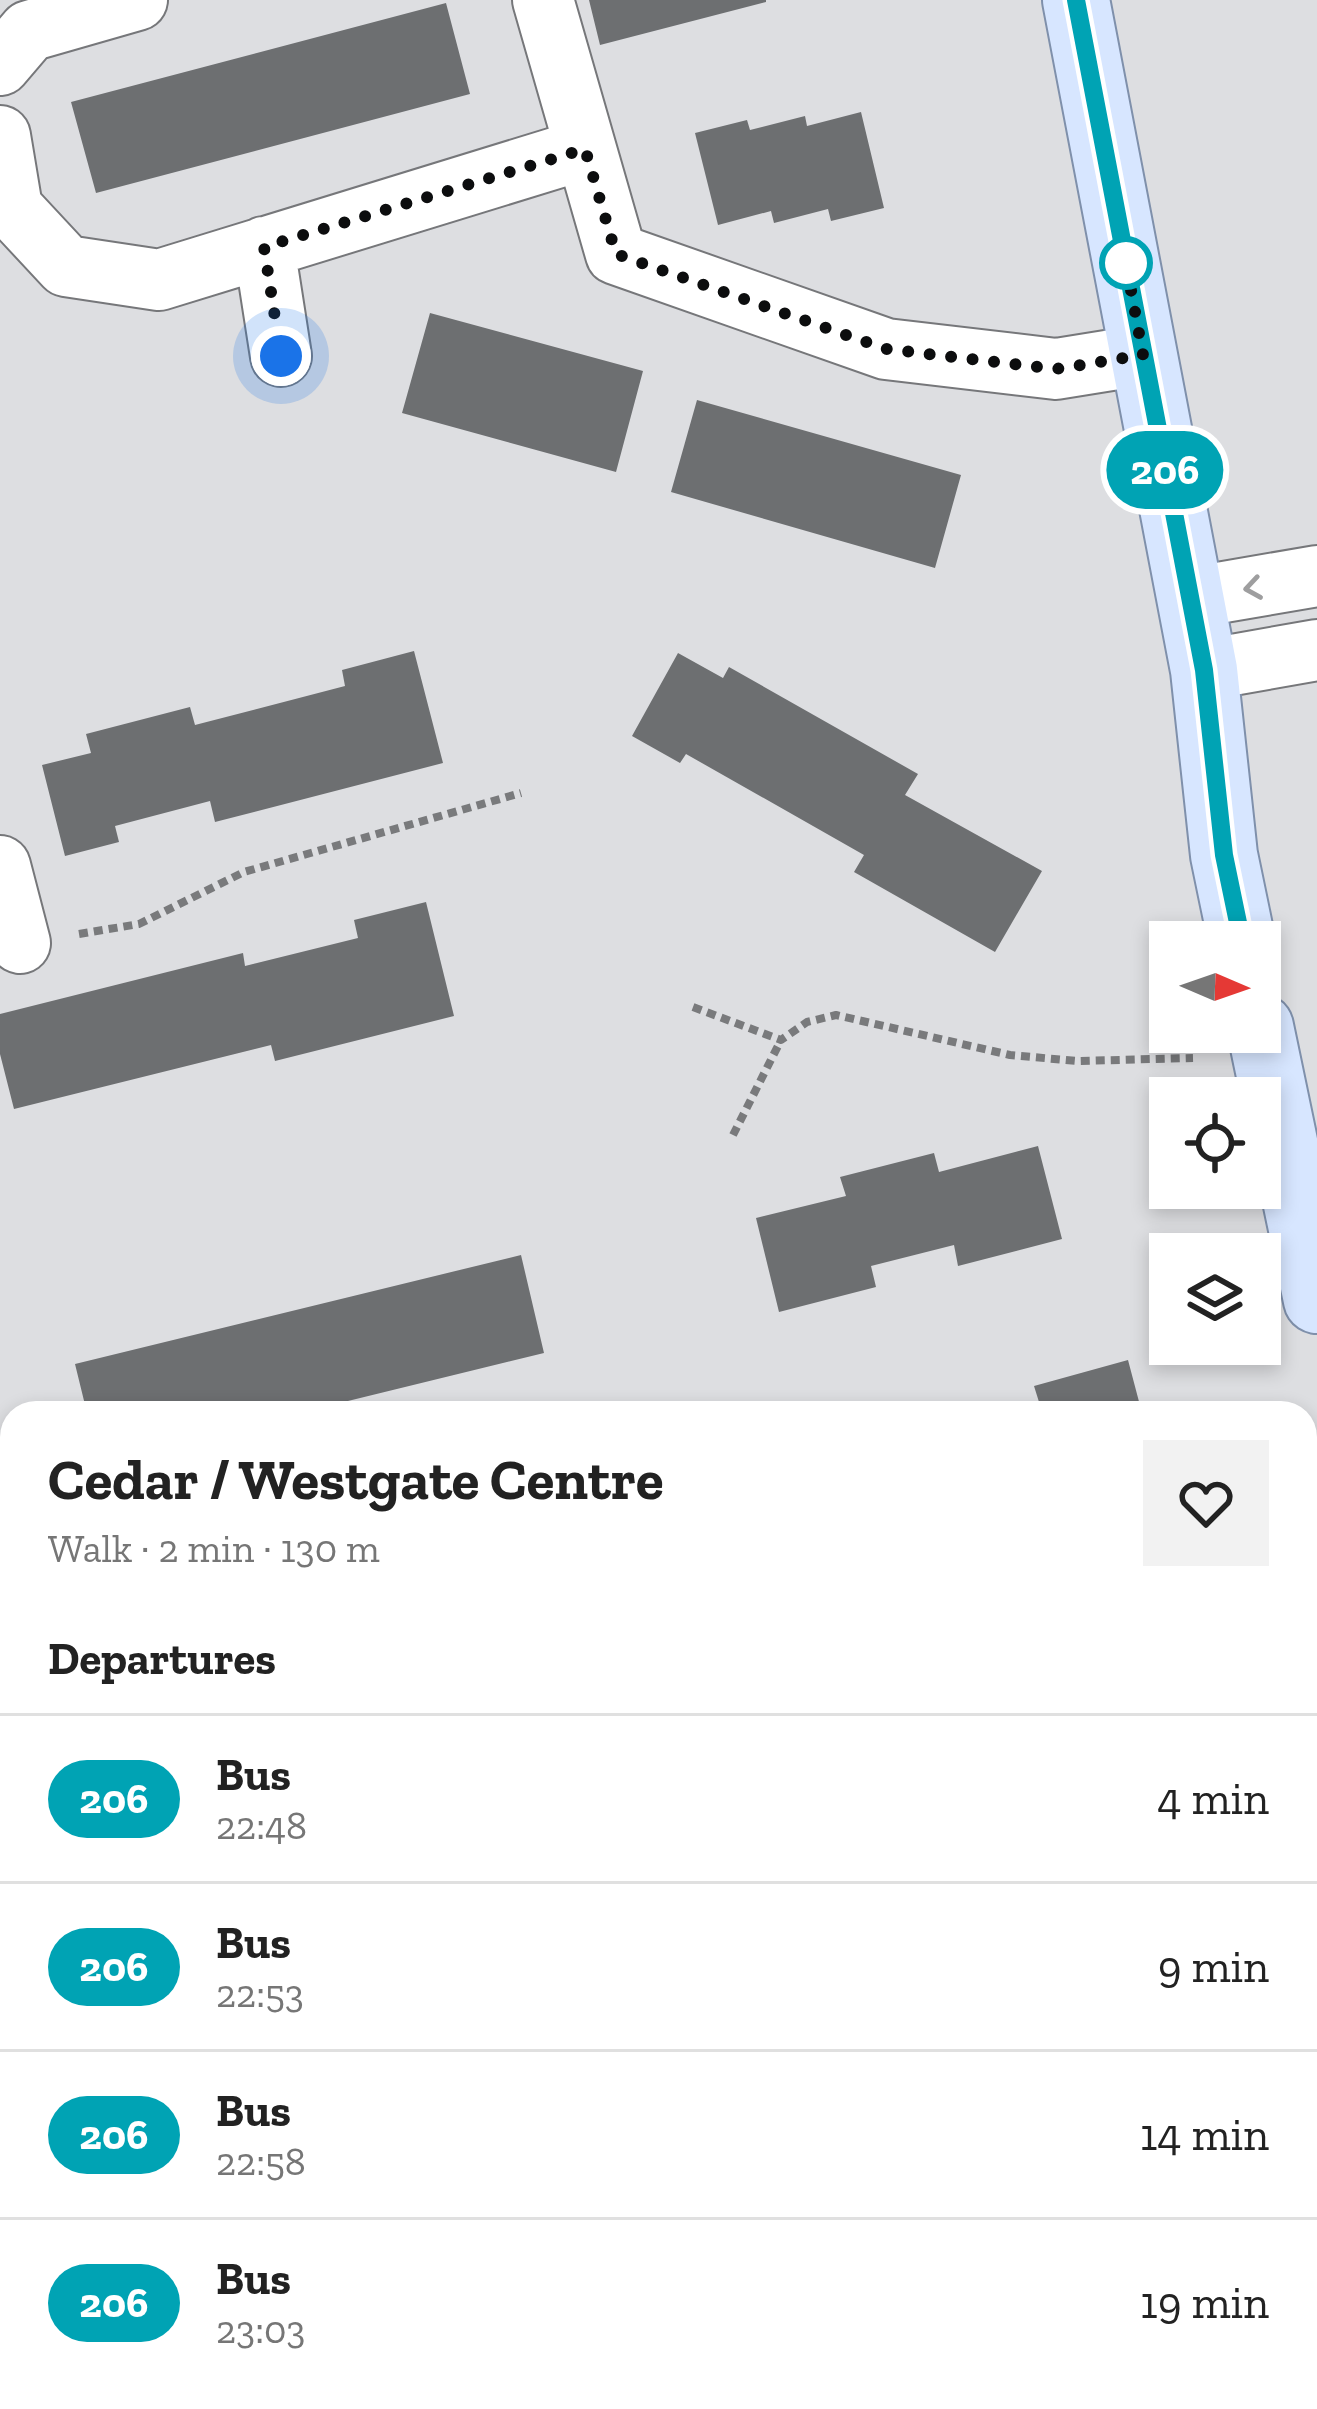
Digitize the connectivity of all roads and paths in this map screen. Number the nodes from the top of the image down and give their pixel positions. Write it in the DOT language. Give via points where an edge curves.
graph roads {
  1 [pos="137,0"];
  2 [pos="543,0"];
  3 [pos="1076,0"];
  4 [pos="0,64"];
  5 [pos="0,136"];
  6 [pos="585,149"];
  7 [pos="264,247"];
  8 [pos="1143,355"];
  9 [pos="281,356"];
  10 [pos="1317,576"];
  11 [pos="1190,598"];
  12 [pos="1317,650"];
  13 [pos="1204,670"];
  14 [pos="521,794"];
  15 [pos="0,866"];
  16 [pos="1238,921"];
  17 [pos="20,943"];
  18 [pos="694,1007"];
  19 [pos="781,1040"];
  20 [pos="1265,1053"];
  21 [pos="1193,1058"];
  22 [pos="733,1135"];
  23 [pos="1317,1300"];
  1 -- 4 [label="street" via="29,31"];
  2 -- 6 [label="street"];
  3 -- 8 [label="main road"];
  5 -- 7 [label="street" via="12,208 66,266 159,280"];
  6 -- 7 [label="street"];
  6 -- 8 [label="street" via="616,254 886,349 1056,369"];
  7 -- 9 [label="street"];
  8 -- 11 [label="main road"];
  10 -- 11 [label="street, one-way"];
  11 -- 13 [label="main road"];
  12 -- 13 [label="street"];
  13 -- 16 [label="main road"];
  14 -- 17 [label="path" via="244,872 139,924"];
  15 -- 17 [label="street"];
  18 -- 19 [label="path"];
  19 -- 21 [label="path" via="836,1015 1010,1055"];
  19 -- 22 [label="path"];
  20 -- 23 [label="main road"];
}
